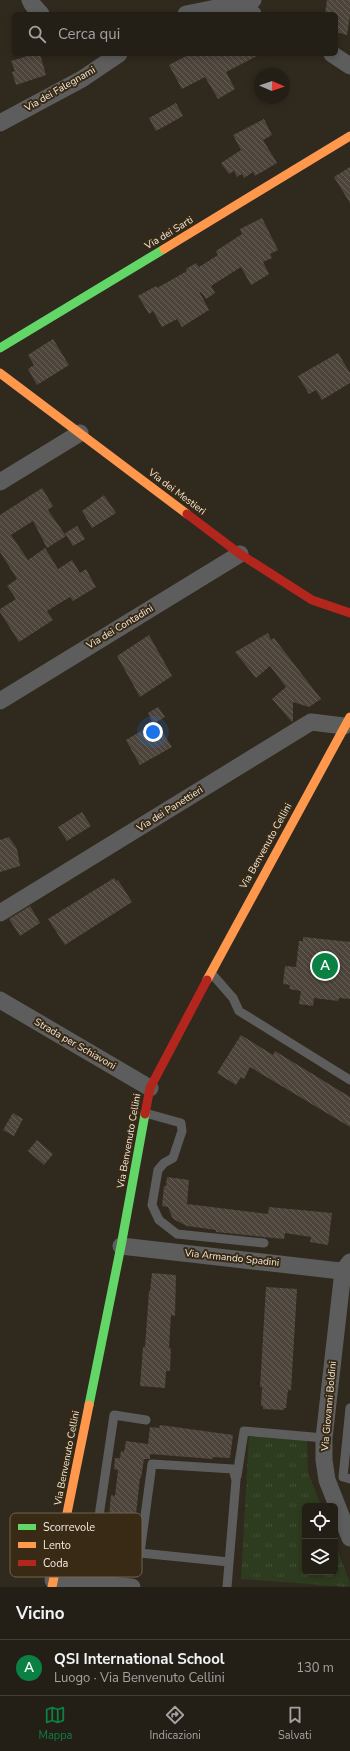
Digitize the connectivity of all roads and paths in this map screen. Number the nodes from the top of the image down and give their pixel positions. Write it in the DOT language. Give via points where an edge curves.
graph roads {
  1 [pos="30,0"];
  2 [pos="253,0"];
  3 [pos="216,4"];
  4 [pos="39,12"];
  5 [pos="192,12"];
  6 [pos="246,12"];
  7 [pos="116,56"];
  8 [pos="335,56"];
  9 [pos="350,66"];
  10 [pos="0,123"];
  11 [pos="350,136"];
  12 [pos="0,348"];
  13 [pos="0,373"];
  14 [pos="80,433"];
  15 [pos="0,482"];
  16 [pos="240,554"];
  17 [pos="350,613"];
  18 [pos="0,701"];
  19 [pos="347,721"];
  20 [pos="0,913"];
  21 [pos="211,973"];
  22 [pos="0,1000"];
  23 [pos="350,1080"];
  24 [pos="150,1088"];
  25 [pos="145,1113"];
  26 [pos="264,1243"];
  27 [pos="121,1246"];
  28 [pos="348,1268"];
  29 [pos="350,1408"];
  30 [pos="146,1420"];
  31 [pos="324,1438"];
  32 [pos="350,1478"];
  33 [pos="236,1480"];
  34 [pos="67,1513"];
  35 [pos="100,1513"];
  36 [pos="142,1538"];
  37 [pos="350,1538"];
  38 [pos="142,1553"];
  39 [pos="229,1562"];
  40 [pos="53,1584"];
  41 [pos="132,1587"];
  42 [pos="227,1587"];
  1 -- 4 [label="street"];
  2 -- 3 [label="street"];
  3 -- 5 [label="street"];
  3 -- 6 [label="street"];
  7 -- 10 [label="street, Via dei Falegnami" via="82,78"];
  8 -- 9 [label="street"];
  11 -- 12 [label="street, Via dei Sarti"];
  13 -- 14 [label="street, Via dei Mestieri"];
  14 -- 15 [label="street"];
  14 -- 16 [label="street, Via dei Mestieri"];
  16 -- 17 [label="street, Via dei Mestieri" via="312,600"];
  16 -- 18 [label="street, Via dei Contadini"];
  19 -- 20 [label="street, Via dei Panettieri" via="311,722"];
  19 -- 21 [label="street, Via Benvenuto Cellini"];
  21 -- 23 [label="lane" via="233,998 239,1011"];
  21 -- 24 [label="street, Via Benvenuto Cellini"];
  22 -- 24 [label="street, Strada per Schiavoni"];
  24 -- 25 [label="street, Via Benvenuto Cellini"];
  25 -- 26 [label="lane" via="181,1123 182,1130 173,1158 158,1170 152,1205 159,1220 177,1234"];
  25 -- 27 [label="street, Via Benvenuto Cellini"];
  27 -- 28 [label="street, Via Armando Spadini"];
  27 -- 34 [label="street, Via Benvenuto Cellini"];
  28 -- 31 [label="street, Via Giovanni Boldini"];
  29 -- 32 [label="lane" via="343,1477"];
  30 -- 35 [label="lane" via="114,1416"];
  31 -- 33 [label="lane" via="244,1431"];
  31 -- 37 [label="street, Via Giovanni Boldini" via="327,1480"];
  33 -- 36 [label="lane" via="233,1469 152,1464"];
  33 -- 39 [label="lane"];
  38 -- 39 [label="lane"];
  39 -- 42 [label="lane"];
  40 -- 41 [label="street"];
}
